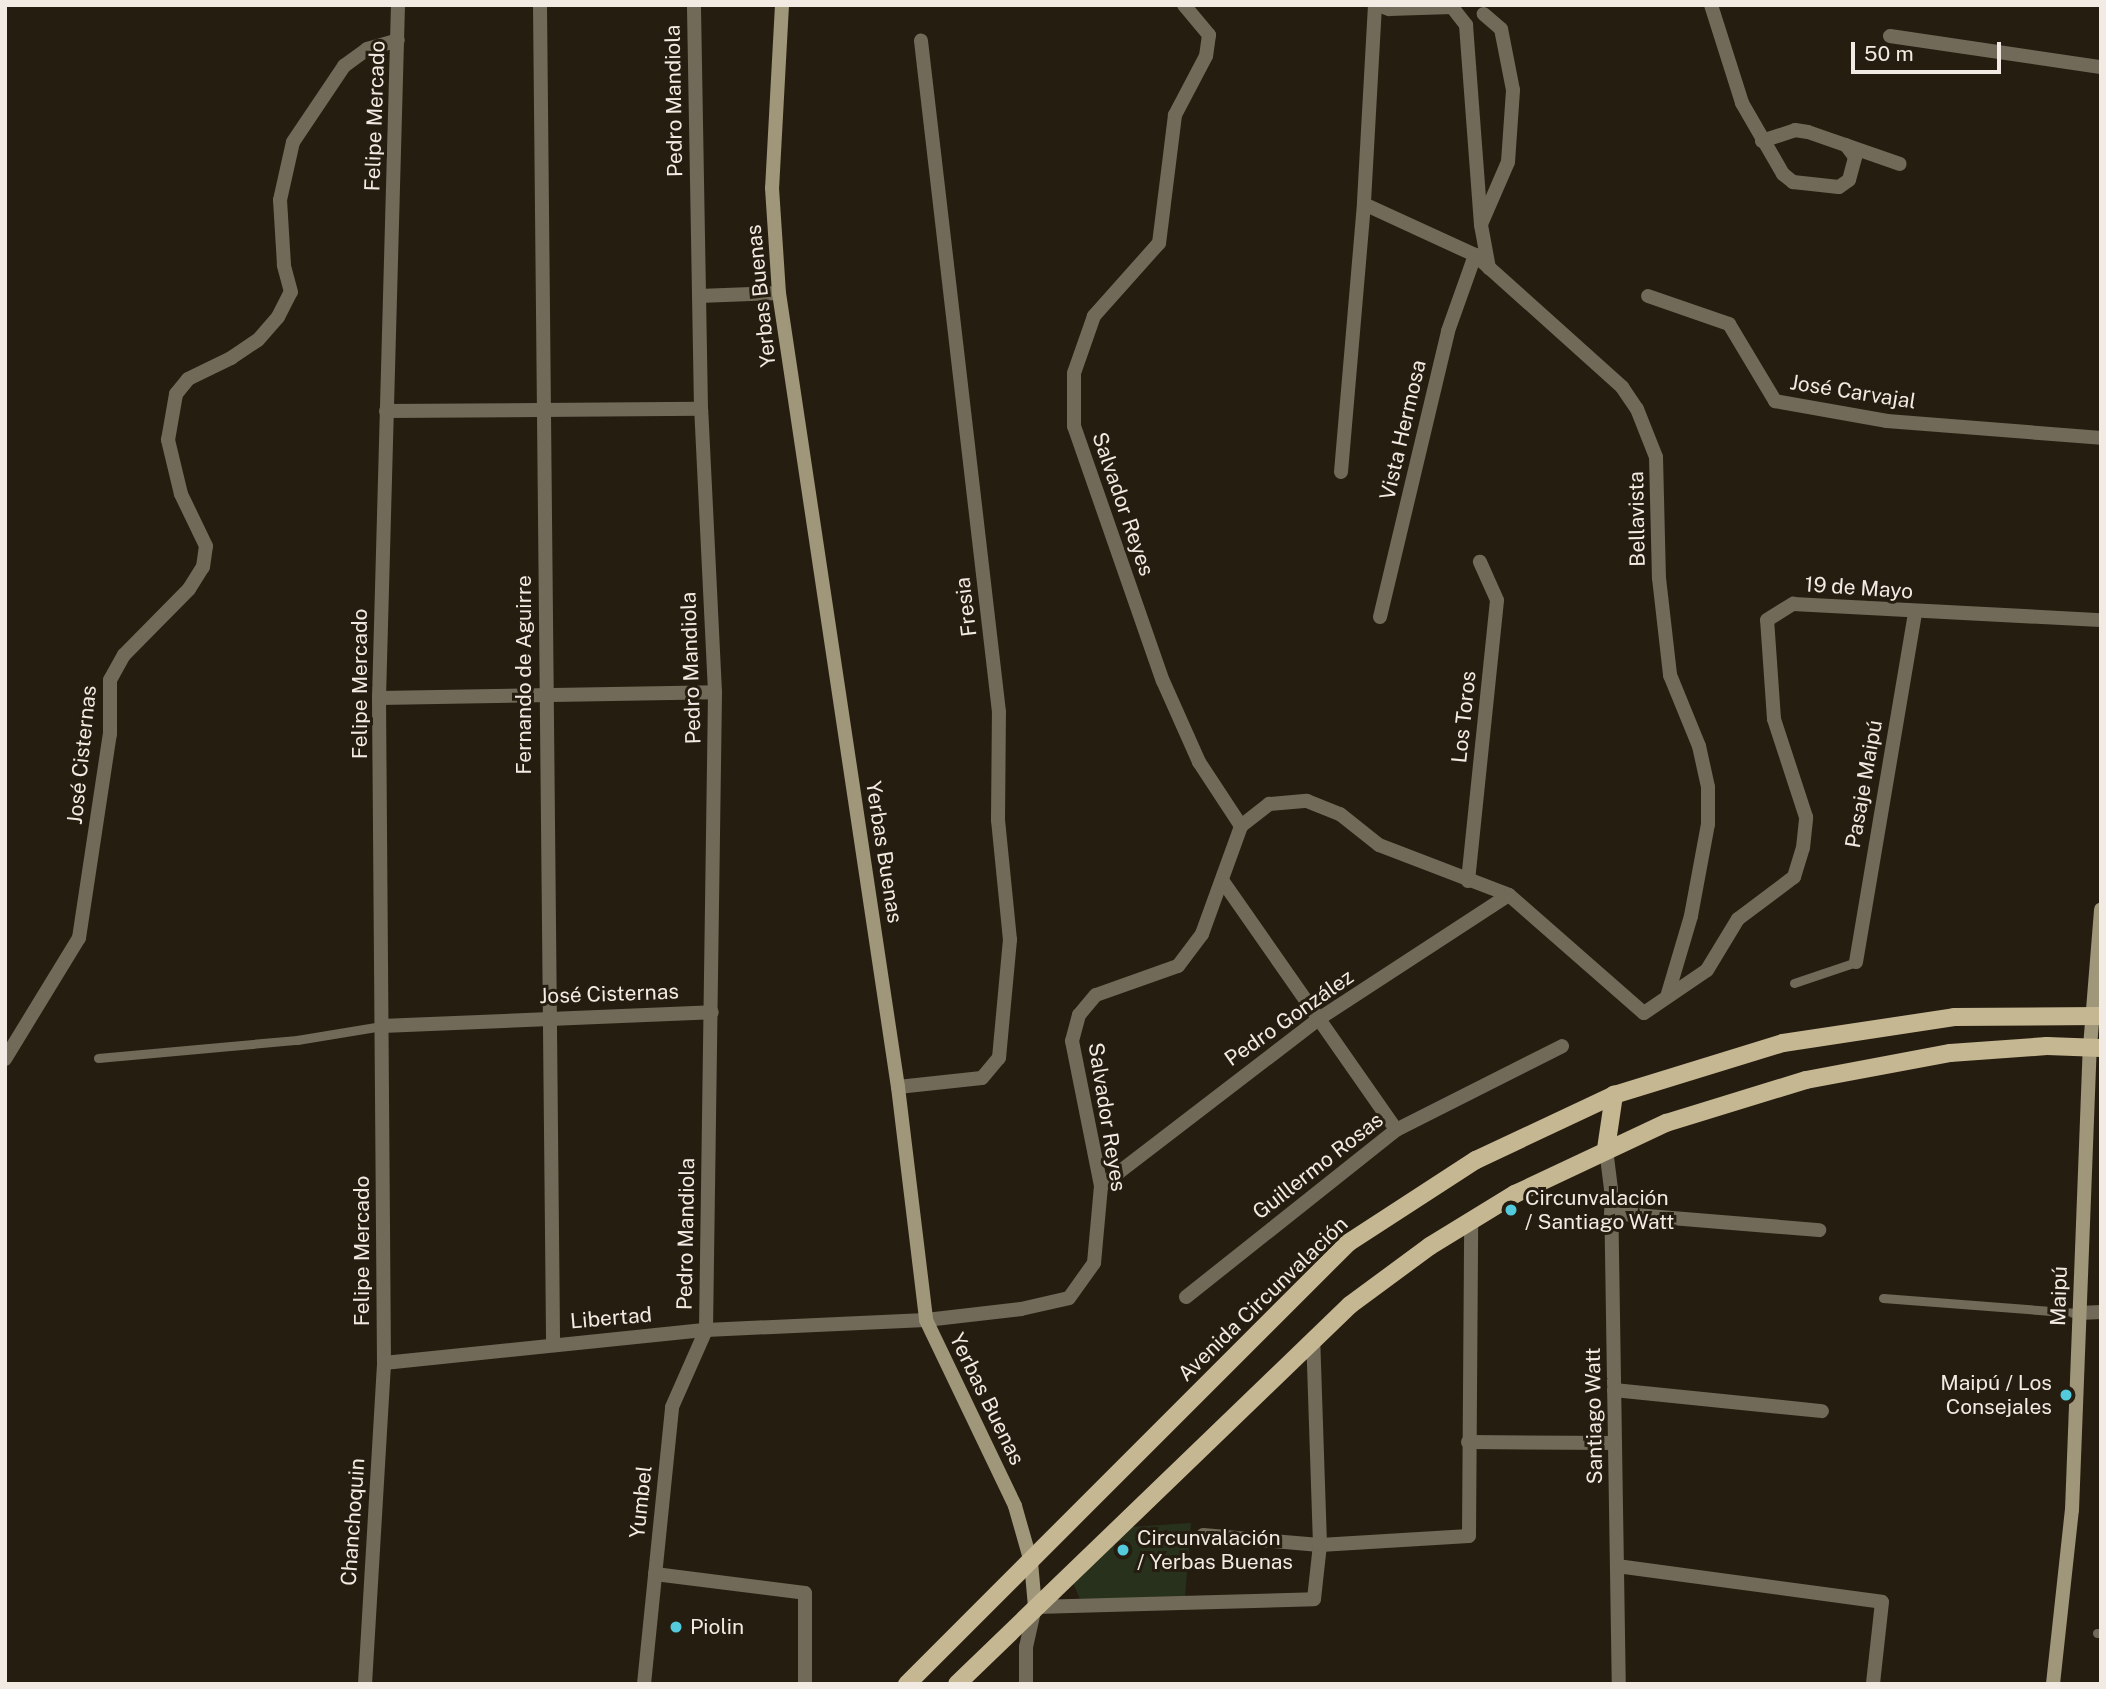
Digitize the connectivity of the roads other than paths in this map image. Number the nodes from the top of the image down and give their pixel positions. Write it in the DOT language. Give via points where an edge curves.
graph roads {
  1 [pos="398,5"];
  2 [pos="540,5"];
  3 [pos="694,5"];
  4 [pos="782,5"];
  5 [pos="1184,5"];
  6 [pos="1376,5"];
  7 [pos="1711,5"];
  8 [pos="1485,10"];
  9 [pos="1466,24"];
  10 [pos="1890,36"];
  11 [pos="398,40"];
  12 [pos="921,41"];
  13 [pos="2101,67"];
  14 [pos="1762,141"];
  15 [pos="1846,145"];
  16 [pos="1900,164"];
  17 [pos="1364,204"];
  18 [pos="1481,225"];
  19 [pos="1475,255"];
  20 [pos="1489,268"];
  21 [pos="779,293"];
  22 [pos="699,296"];
  23 [pos="1648,296"];
  24 [pos="701,409"];
  25 [pos="386,411"];
  26 [pos="543,412"];
  27 [pos="2101,439"];
  28 [pos="1341,472"];
  29 [pos="1480,562"];
  30 [pos="1915,612"];
  31 [pos="1380,617"];
  32 [pos="2101,620"];
  33 [pos="715,692"];
  34 [pos="545,696"];
  35 [pos="379,698"];
  36 [pos="1241,826"];
  37 [pos="1468,881"];
  38 [pos="1224,883"];
  39 [pos="1509,895"];
  40 [pos="2101,909"];
  41 [pos="2099,944"];
  42 [pos="1856,962"];
  43 [pos="1794,983"];
  44 [pos="1667,999"];
  45 [pos="712,1012"];
  46 [pos="547,1016"];
  47 [pos="2097,1016"];
  48 [pos="1317,1020"];
  49 [pos="382,1027"];
  50 [pos="1562,1046"];
  51 [pos="2096,1047"];
  52 [pos="98,1058"];
  53 [pos="5,1059"];
  54 [pos="898,1087"];
  55 [pos="1614,1095"];
  56 [pos="1396,1130"];
  57 [pos="1606,1149"];
  58 [pos="1101,1186"];
  59 [pos="1611,1213"];
  60 [pos="1471,1220"];
  61 [pos="1819,1230"];
  62 [pos="1186,1297"];
  63 [pos="1883,1298"];
  64 [pos="2080,1312"];
  65 [pos="2101,1312"];
  66 [pos="926,1320"];
  67 [pos="706,1330"];
  68 [pos="1313,1338"];
  69 [pos="553,1345"];
  70 [pos="384,1363"];
  71 [pos="1614,1390"];
  72 [pos="1822,1411"];
  73 [pos="1468,1442"];
  74 [pos="1615,1443"];
  75 [pos="1203,1535"];
  76 [pos="1320,1545"];
  77 [pos="1031,1562"];
  78 [pos="1618,1566"];
  79 [pos="655,1574"];
  80 [pos="1035,1607"];
  81 [pos="365,1684"];
  82 [pos="644,1684"];
  83 [pos="805,1684"];
  84 [pos="906,1684"];
  85 [pos="957,1684"];
  86 [pos="1026,1684"];
  87 [pos="1619,1684"];
  88 [pos="1873,1684"];
  89 [pos="2053,1684"];
  1 -- 11 [label="street, Felipe Mercado"];
  2 -- 26 [label="street, Fernando de Aguirre"];
  3 -- 22 [label="street, Pedro Mandiola"];
  4 -- 21 [label="street, Yerbas Buenas" via="772,188"];
  5 -- 36 [label="street, Salvador Reyes" via="1209,35 1206,56 1175,115 1159,243 1094,316 1074,373 1074,426 1163,681 1199,762"];
  6 -- 9 [label="street" via="1390,9 1452,7"];
  6 -- 17 [label="street"];
  7 -- 14 [label="street" via="1741,103"];
  8 -- 9 [label="street"];
  8 -- 18 [label="street" via="1501,29 1513,90 1508,162"];
  9 -- 18 [label="street"];
  10 -- 13 [label="street"];
  11 -- 25 [label="street, Felipe Mercado"];
  11 -- 53 [label="street, José Cisternas" via="367,50 344,66 293,142 279,200 291,292 278,317 258,340 188,379 176,394 167,440 181,494 206,546 203,567 189,589 124,655 110,680 110,734 79,938"];
  12 -- 54 [label="street, Fresia" via="999,712 998,820 1010,940 999,1058 982,1078"];
  14 -- 15 [label="street" via="1795,130"];
  14 -- 15 [label="street" via="1793,182 1839,187 1849,180 1854,157"];
  15 -- 16 [label="street"];
  17 -- 19 [label="street, Bellavista"];
  17 -- 28 [label="street"];
  18 -- 20 [label="street"];
  19 -- 20 [label="street, Bellavista"];
  19 -- 31 [label="street, Vista Hermosa" via="1448,331"];
  20 -- 44 [label="street, Bellavista" via="1622,387 1637,409 1657,457 1659,578 1670,675 1699,746 1709,787 1708,824 1691,916"];
  21 -- 22 [label="street"];
  21 -- 54 [label="street, Yerbas Buenas"];
  22 -- 24 [label="street, Pedro Mandiola"];
  23 -- 27 [label="street, José Carvajal" via="1728,324 1775,401 1887,421"];
  24 -- 26 [label="street"];
  24 -- 33 [label="street, Pedro Mandiola"];
  25 -- 26 [label="street"];
  25 -- 35 [label="street, Felipe Mercado"];
  26 -- 34 [label="street, Fernando de Aguirre"];
  29 -- 37 [label="street, Los Toros" via="1497,600"];
  30 -- 32 [label="street, 19 de Mayo"];
  30 -- 42 [label="street, Pasaje Maipú"];
  30 -- 44 [label="street, 19 de Mayo" via="1793,604 1767,620 1773,719 1807,817 1803,848 1794,877 1738,919 1707,970"];
  33 -- 34 [label="street"];
  33 -- 45 [label="street, Pedro Mandiola"];
  34 -- 35 [label="street"];
  34 -- 46 [label="street, Fernando de Aguirre"];
  35 -- 49 [label="street, Felipe Mercado"];
  36 -- 37 [label="street" via="1269,804 1307,801 1340,814 1379,845"];
  36 -- 38 [label="street, Salvador Reyes"];
  37 -- 39 [label="street"];
  38 -- 48 [label="street"];
  38 -- 58 [label="street, Salvador Reyes" via="1202,934 1178,965 1096,995 1079,1015 1072,1041"];
  39 -- 44 [label="street" via="1636,1010 1653,1010"];
  39 -- 48 [label="street, Pedro González"];
  40 -- 41 [label="street, Maipú"];
  41 -- 47 [label="street, Maipú"];
  42 -- 43 [label="lane"];
  45 -- 46 [label="street, José Cisternas"];
  45 -- 67 [label="street, Pedro Mandiola"];
  46 -- 49 [label="street, José Cisternas"];
  46 -- 69 [label="street, Fernando de Aguirre"];
  47 -- 51 [label="street, Maipú"];
  47 -- 55 [label="main road, Avenida Circunvalación" via="1954,1017 1839,1031 1727,1057"];
  48 -- 56 [label="street"];
  48 -- 58 [label="street, Pedro González"];
  49 -- 52 [label="lane" via="297,1040"];
  49 -- 70 [label="street, Felipe Mercado"];
  50 -- 56 [label="street, Guillermo Rosas"];
  51 -- 57 [label="main road" via="1986,1050 1853,1069 1712,1107"];
  51 -- 64 [label="street, Maipú"];
  54 -- 66 [label="street, Yerbas Buenas"];
  55 -- 57 [label="main road"];
  55 -- 77 [label="main road, Avenida Circunvalación" via="1476,1160 1348,1243"];
  56 -- 62 [label="street, Guillermo Rosas"];
  57 -- 59 [label="street, Santiago Watt"];
  57 -- 60 [label="main road"];
  58 -- 66 [label="street, Salvador Reyes" via="1094,1263 1069,1298 1021,1309"];
  59 -- 61 [label="street"];
  59 -- 71 [label="street, Santiago Watt"];
  60 -- 68 [label="main road" via="1389,1275"];
  60 -- 73 [label="street"];
  63 -- 64 [label="lane"];
  64 -- 65 [label="street"];
  64 -- 89 [label="street, Maipú" via="2071,1510"];
  66 -- 67 [label="street, Libertad"];
  66 -- 77 [label="street, Yerbas Buenas" via="1015,1506"];
  67 -- 69 [label="street, Libertad"];
  67 -- 79 [label="street, Yumbel" via="672,1407"];
  68 -- 76 [label="street"];
  68 -- 80 [label="main road"];
  69 -- 70 [label="street, Libertad"];
  70 -- 81 [label="street, Chanchoquin"];
  71 -- 72 [label="street"];
  71 -- 74 [label="street, Santiago Watt"];
  73 -- 74 [label="street"];
  73 -- 76 [label="street" via="1469,1536"];
  74 -- 78 [label="street, Santiago Watt"];
  75 -- 76 [label="street"];
  76 -- 80 [label="street" via="1314,1599"];
  77 -- 80 [label="street, Yerbas Buenas"];
  77 -- 84 [label="main road, Avenida Circunvalación"];
  78 -- 87 [label="street, Santiago Watt"];
  78 -- 88 [label="street" via="1882,1602"];
  79 -- 82 [label="street, Yumbel"];
  79 -- 83 [label="street" via="805,1593"];
  80 -- 85 [label="main road"];
  80 -- 86 [label="street, Yerbas Buenas" via="1026,1647"];
}
